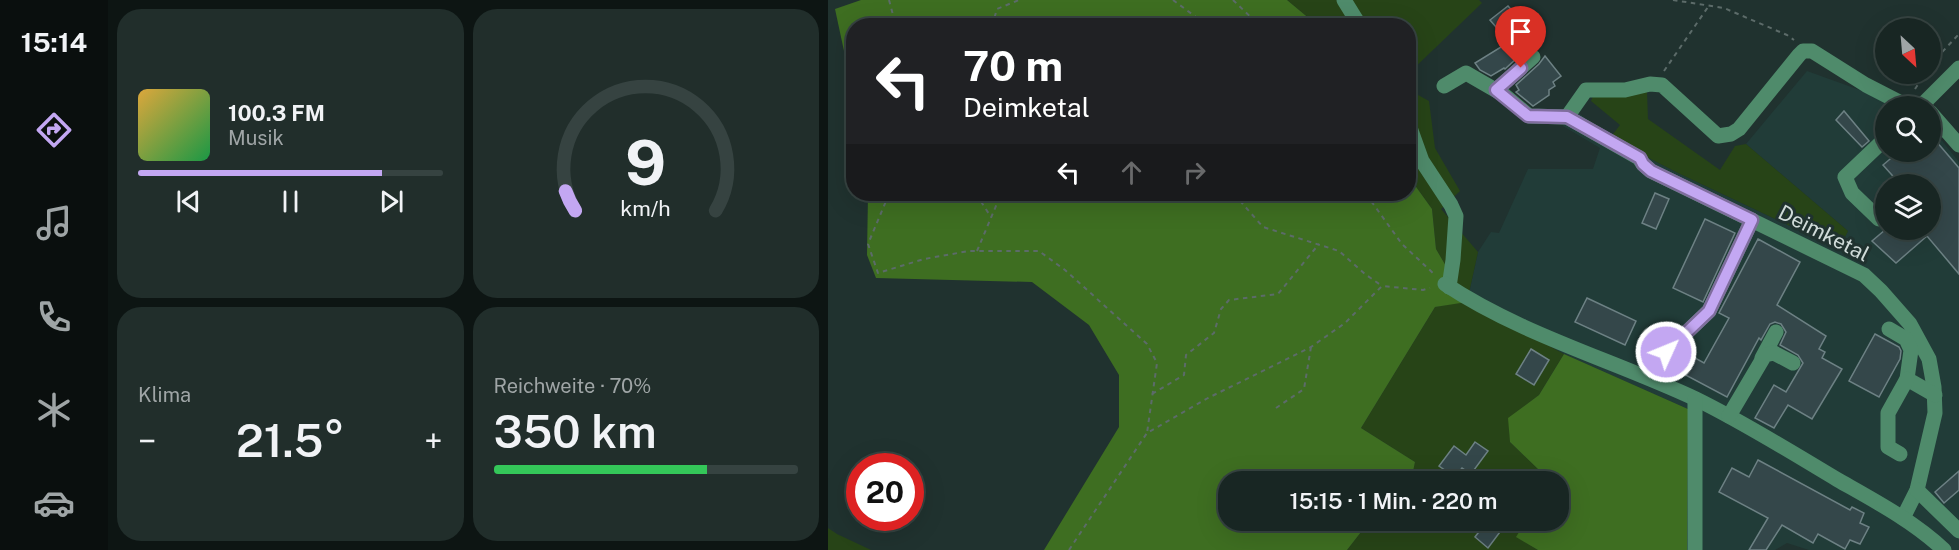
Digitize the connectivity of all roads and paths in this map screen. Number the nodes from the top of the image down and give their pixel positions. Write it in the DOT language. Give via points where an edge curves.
graph roads {
  1 [pos="889,0"];
  2 [pos="1019,0"];
  3 [pos="1173,0"];
  4 [pos="1233,0"];
  5 [pos="1344,0"];
  6 [pos="1673,0"];
  7 [pos="1709,6"];
  8 [pos="894,18"];
  9 [pos="994,18"];
  10 [pos="1197,18"];
  11 [pos="1252,18"];
  12 [pos="1355,18"];
  13 [pos="1959,33"];
  14 [pos="1808,51"];
  15 [pos="1941,53"];
  16 [pos="1533,57"];
  17 [pos="1959,68"];
  18 [pos="1656,84"];
  19 [pos="1444,86"];
  20 [pos="1496,90"];
  21 [pos="1887,96"];
  22 [pos="1935,96"];
  23 [pos="1567,117"];
  24 [pos="1941,125"];
  25 [pos="1416,144"];
  26 [pos="1959,145"];
  27 [pos="1875,148"];
  28 [pos="886,201"];
  29 [pos="981,201"];
  30 [pos="998,201"];
  31 [pos="1240,201"];
  32 [pos="1371,201"];
  33 [pos="1875,215"];
  34 [pos="992,217"];
  35 [pos="1752,220"];
  36 [pos="1319,244"];
  37 [pos="977,251"];
  38 [pos="1447,285"];
  39 [pos="1383,286"];
  40 [pos="1889,329"];
  41 [pos="1776,332"];
  42 [pos="1311,347"];
  43 [pos="1666,352"];
  44 [pos="1762,358"];
  45 [pos="1793,363"];
  46 [pos="1907,379"];
  47 [pos="1152,394"];
  48 [pos="1935,395"];
  49 [pos="1695,399"];
  50 [pos="1276,408"];
  51 [pos="1729,416"];
  52 [pos="1147,433"];
  53 [pos="1900,454"];
  54 [pos="1917,490"];
  55 [pos="1904,518"];
  56 [pos="1959,531"];
  57 [pos="1069,550"];
  58 [pos="1695,550"];
  59 [pos="1944,550"];
  1 -- 8 [label="path"];
  2 -- 9 [label="path" via="997,9"];
  3 -- 10 [label="path"];
  4 -- 11 [label="path"];
  5 -- 12 [label="street"];
  6 -- 7 [label="path"];
  7 -- 14 [label="path" via="1724,8 1787,35"];
  7 -- 18 [label="path"];
  13 -- 15 [label="path"];
  14 -- 18 [label="street" via="1799,55 1739,129 1725,136 1718,136 1662,85"];
  14 -- 21 [label="street"];
  16 -- 20 [label="street"];
  17 -- 22 [label="street"];
  18 -- 23 [label="street" via="1625,90 1586,90"];
  19 -- 20 [label="street" via="1466,73"];
  20 -- 23 [label="street" via="1528,116"];
  23 -- 35 [label="street, Deimketal" via="1640,158 1651,171"];
  24 -- 26 [label="street"];
  25 -- 38 [label="street" via="1456,216"];
  27 -- 33 [label="street" via="1845,177 1852,193"];
  28 -- 37 [label="path" via="868,244 879,273 924,259"];
  29 -- 34 [label="path"];
  30 -- 34 [label="path"];
  31 -- 36 [label="path" via="1263,227"];
  32 -- 38 [label="path" via="1402,244"];
  34 -- 37 [label="path"];
  35 -- 43 [label="street" via="1709,311"];
  35 -- 48 [label="street, Deimketal" via="1864,275 1881,291 1910,324 1929,359"];
  36 -- 39 [label="path" via="1339,250"];
  36 -- 47 [label="path" via="1278,294 1229,300 1221,309 1214,333 1186,355 1184,375"];
  37 -- 47 [label="path" via="1039,251 1065,270 1147,344 1157,363"];
  38 -- 39 [label="path" via="1423,290"];
  38 -- 49 [label="street" via="1472,302 1564,345"];
  39 -- 42 [label="path" via="1346,322"];
  40 -- 46 [label="street" via="1906,339 1911,350"];
  41 -- 44 [label="street"];
  42 -- 50 [label="path" via="1304,389"];
  42 -- 52 [label="path"];
  44 -- 45 [label="street" via="1774,353"];
  44 -- 51 [label="street"];
  46 -- 48 [label="street"];
  46 -- 53 [label="street" via="1888,413 1888,447"];
  47 -- 52 [label="path"];
  48 -- 54 [label="street, Deimketal" via="1935,413"];
  49 -- 51 [label="street"];
  49 -- 58 [label="street"];
  51 -- 55 [label="street"];
  52 -- 57 [label="path"];
  54 -- 55 [label="street, Deimketal"];
  54 -- 56 [label="street"];
  55 -- 59 [label="street"];
}
